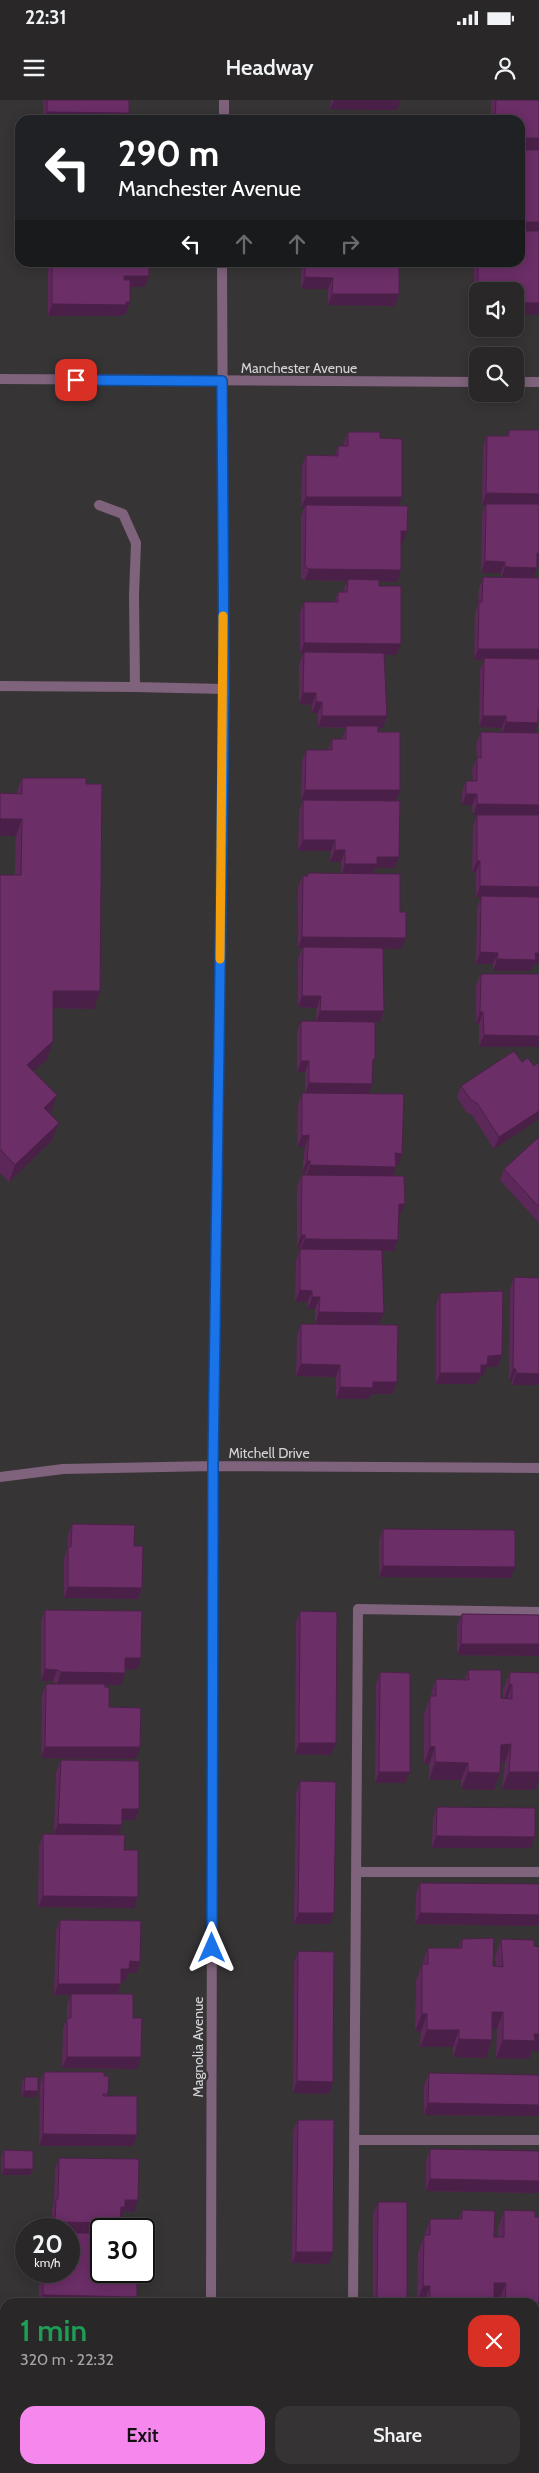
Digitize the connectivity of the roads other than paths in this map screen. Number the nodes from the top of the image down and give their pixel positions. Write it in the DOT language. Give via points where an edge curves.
graph roads {
  1 [pos="224,100"];
  2 [pos="224,115"];
  3 [pos="222,267"];
  4 [pos="0,379"];
  5 [pos="222,381"];
  6 [pos="469,382"];
  7 [pos="524,382"];
  8 [pos="539,382"];
  9 [pos="99,505"];
  10 [pos="0,686"];
  11 [pos="135,687"];
  12 [pos="224,689"];
  13 [pos="213,1466"];
  14 [pos="539,1468"];
  15 [pos="0,1478"];
  16 [pos="539,1612"];
  17 [pos="356,1872"];
  18 [pos="539,1872"];
  19 [pos="355,2140"];
  20 [pos="539,2140"];
  21 [pos="212,2298"];
  22 [pos="353,2298"];
  1 -- 2 [label="street"];
  3 -- 5 [label="street, Magnolia Avenue"];
  4 -- 5 [label="street, Manchester Avenue"];
  5 -- 6 [label="street, Manchester Avenue"];
  5 -- 12 [label="street, Magnolia Avenue"];
  7 -- 8 [label="street"];
  9 -- 11 [label="street" via="123,514 136,543"];
  10 -- 11 [label="street"];
  11 -- 12 [label="street"];
  12 -- 13 [label="street, Magnolia Avenue"];
  13 -- 14 [label="street, Mitchell Drive"];
  13 -- 15 [label="street, Mitchell Drive" via="63,1469"];
  13 -- 21 [label="street, Magnolia Avenue"];
  16 -- 17 [label="street" via="358,1610"];
  17 -- 18 [label="street"];
  17 -- 19 [label="street"];
  19 -- 20 [label="street"];
  19 -- 22 [label="street"];
}
